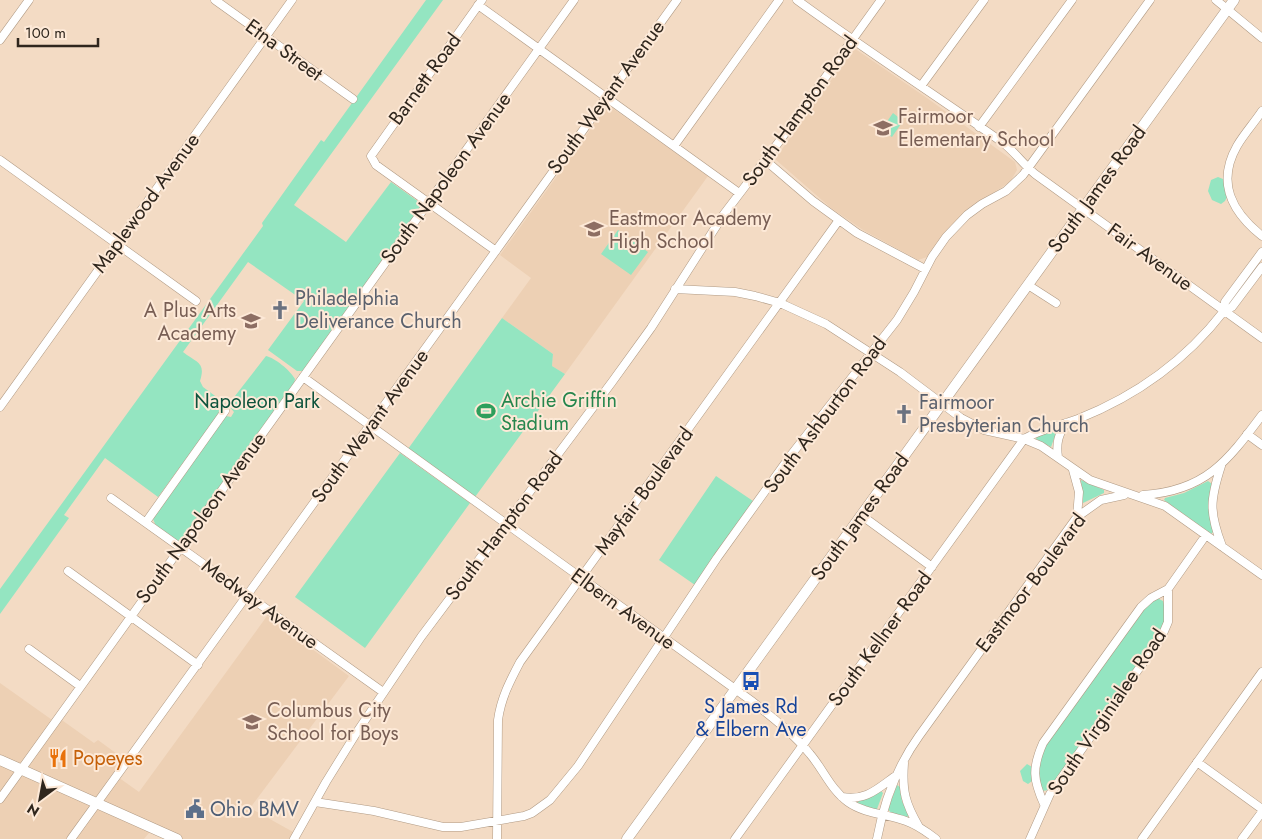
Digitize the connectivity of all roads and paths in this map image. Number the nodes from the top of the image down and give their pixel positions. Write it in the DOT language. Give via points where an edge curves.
graph roads {
  1 [pos="29,0"];
  2 [pos="214,0"];
  3 [pos="292,0"];
  4 [pos="574,0"];
  5 [pos="677,0"];
  6 [pos="779,0"];
  7 [pos="797,0"];
  8 [pos="881,0"];
  9 [pos="984,0"];
  10 [pos="1072,0"];
  11 [pos="1150,0"];
  12 [pos="1216,0"];
  13 [pos="480,2"];
  14 [pos="1231,4"];
  15 [pos="266,37"];
  16 [pos="1262,38"];
  17 [pos="0,40"];
  18 [pos="852,40"];
  19 [pos="539,49"];
  20 [pos="921,86"];
  21 [pos="606,97"];
  22 [pos="353,99"];
  23 [pos="1262,112"];
  24 [pos="979,127"];
  25 [pos="674,146"];
  26 [pos="0,160"];
  27 [pos="765,160"];
  28 [pos="1028,168"];
  29 [pos="740,193"];
  30 [pos="428,202"];
  31 [pos="1082,208"];
  32 [pos="839,220"];
  33 [pos="1262,236"];
  34 [pos="117,244"];
  35 [pos="496,251"];
  36 [pos="1262,252"];
  37 [pos="1262,267"];
  38 [pos="925,269"];
  39 [pos="1028,285"];
  40 [pos="676,290"];
  41 [pos="196,301"];
  42 [pos="780,303"];
  43 [pos="1056,303"];
  44 [pos="1224,311"];
  45 [pos="1262,338"];
  46 [pos="871,353"];
  47 [pos="303,378"];
  48 [pos="942,404"];
  49 [pos="0,407"];
  50 [pos="225,411"];
  51 [pos="1262,415"];
  52 [pos="1066,423"];
  53 [pos="370,426"];
  54 [pos="1247,434"];
  55 [pos="1024,439"];
  56 [pos="1262,445"];
  57 [pos="1058,457"];
  58 [pos="1221,466"];
  59 [pos="1073,470"];
  60 [pos="1133,495"];
  61 [pos="111,498"];
  62 [pos="861,515"];
  63 [pos="1077,517"];
  64 [pos="146,522"];
  65 [pos="505,524"];
  66 [pos="1206,535"];
  67 [pos="180,546"];
  68 [pos="1222,546"];
  69 [pos="932,567"];
  70 [pos="68,570"];
  71 [pos="1262,575"];
  72 [pos="581,578"];
  73 [pos="1168,589"];
  74 [pos="248,596"];
  75 [pos="130,617"];
  76 [pos="664,639"];
  77 [pos="29,649"];
  78 [pos="198,665"];
  79 [pos="1262,672"];
  80 [pos="80,686"];
  81 [pos="735,690"];
  82 [pos="383,692"];
  83 [pos="803,746"];
  84 [pos="905,758"];
  85 [pos="0,760"];
  86 [pos="1197,762"];
  87 [pos="22,770"];
  88 [pos="895,776"];
  89 [pos="842,797"];
  90 [pos="0,799"];
  91 [pos="315,802"];
  92 [pos="98,803"];
  93 [pos="1044,804"];
  94 [pos="1262,810"];
  95 [pos="882,814"];
  96 [pos="497,822"];
  97 [pos="919,827"];
  98 [pos="72,839"];
  99 [pos="176,839"];
  100 [pos="294,839"];
  101 [pos="498,839"];
  102 [pos="627,839"];
  103 [pos="735,839"];
  104 [pos="877,839"];
  105 [pos="936,839"];
  106 [pos="1030,839"];
  107 [pos="1142,839"];
  108 [pos="1242,839"];
  1 -- 17 [label="street"];
  2 -- 15 [label="street, Etna Street"];
  3 -- 15 [label="street, Maplewood Avenue"];
  4 -- 19 [label="street, South Napoleon Avenue"];
  5 -- 21 [label="street, South Weyant Avenue"];
  6 -- 25 [label="street"];
  7 -- 18 [label="street, Fair Avenue"];
  8 -- 18 [label="street, South Hampton Road"];
  9 -- 20 [label="street"];
  10 -- 24 [label="street"];
  11 -- 28 [label="street, South Ashburton Road"];
  12 -- 14 [label="street"];
  13 -- 19 [label="street"];
  13 -- 30 [label="street, Barnett Road" via="371,154 376,165"];
  14 -- 16 [label="street"];
  14 -- 31 [label="main road, South James Road"];
  15 -- 22 [label="street, Etna Street"];
  15 -- 34 [label="street, Maplewood Avenue"];
  18 -- 20 [label="street, Fair Avenue"];
  18 -- 27 [label="street, South Hampton Road"];
  19 -- 21 [label="street"];
  19 -- 30 [label="street, South Napoleon Avenue"];
  20 -- 24 [label="street, Fair Avenue"];
  21 -- 25 [label="street"];
  21 -- 35 [label="street, South Weyant Avenue"];
  23 -- 33 [label="street" via="1234,151 1228,188 1236,210 1246,224"];
  24 -- 28 [label="street, Fair Avenue" via="1003,143"];
  25 -- 29 [label="street"];
  26 -- 34 [label="street"];
  27 -- 29 [label="street, South Hampton Road"];
  27 -- 32 [label="street"];
  28 -- 31 [label="street, Fair Avenue"];
  28 -- 38 [label="street, South Ashburton Road" via="1006,191 962,220 943,241"];
  29 -- 40 [label="street, South Hampton Road"];
  30 -- 35 [label="street"];
  30 -- 47 [label="street, South Napoleon Avenue"];
  31 -- 39 [label="main road, South James Road"];
  31 -- 44 [label="street, Fair Avenue"];
  32 -- 38 [label="street" via="882,248"];
  32 -- 42 [label="street, Mayfair Boulevard"];
  34 -- 41 [label="street"];
  34 -- 49 [label="street, Maplewood Avenue"];
  35 -- 53 [label="street, South Weyant Avenue"];
  36 -- 44 [label="street" via="1225,302"];
  37 -- 44 [label="street" via="1232,307"];
  38 -- 46 [label="street, South Ashburton Road" via="897,320"];
  39 -- 43 [label="street"];
  39 -- 48 [label="main road, South James Road"];
  40 -- 42 [label="street" via="735,292"];
  40 -- 65 [label="street, South Hampton Road" via="592,410"];
  42 -- 46 [label="street" via="828,325"];
  42 -- 72 [label="street, Mayfair Boulevard"];
  44 -- 45 [label="street, Fair Avenue"];
  44 -- 52 [label="street" via="1188,352 1161,374 1108,405"];
  46 -- 48 [label="street"];
  46 -- 76 [label="street, South Ashburton Road" via="792,455"];
  47 -- 53 [label="street, Elbern Avenue"];
  47 -- 67 [label="street, South Napoleon Avenue"];
  48 -- 55 [label="street" via="984,430"];
  48 -- 62 [label="main road, South James Road"];
  50 -- 64 [label="street"];
  51 -- 54 [label="street, Eastmoor Boulevard"];
  52 -- 55 [label="street"];
  52 -- 57 [label="street" via="1057,441"];
  53 -- 65 [label="street, Elbern Avenue"];
  53 -- 74 [label="street, South Weyant Avenue"];
  54 -- 56 [label="street"];
  54 -- 58 [label="street, Eastmoor Boulevard"];
  55 -- 57 [label="street"];
  55 -- 69 [label="street, South Kellner Road"];
  57 -- 59 [label="street"];
  58 -- 60 [label="street, Eastmoor Boulevard" via="1189,486 1157,494"];
  58 -- 68 [label="street" via="1211,503"];
  59 -- 60 [label="street"];
  59 -- 63 [label="street" via="1079,492"];
  60 -- 63 [label="street, Eastmoor Boulevard" via="1116,495 1101,500"];
  60 -- 66 [label="street" via="1165,506"];
  61 -- 64 [label="street, Medway Avenue"];
  62 -- 69 [label="street"];
  62 -- 81 [label="main road, South James Road"];
  63 -- 84 [label="street, Eastmoor Boulevard"];
  64 -- 67 [label="street, Medway Avenue"];
  65 -- 72 [label="street, Elbern Avenue"];
  65 -- 82 [label="street, South Hampton Road"];
  66 -- 68 [label="street"];
  66 -- 73 [label="street, South Virginialee Road"];
  67 -- 74 [label="street, Medway Avenue"];
  67 -- 75 [label="street, South Napoleon Avenue"];
  68 -- 71 [label="street"];
  69 -- 83 [label="street, South Kellner Road"];
  70 -- 75 [label="street"];
  72 -- 76 [label="street, Elbern Avenue"];
  72 -- 96 [label="street, Mayfair Boulevard" via="520,662 500,705"];
  73 -- 93 [label="street, South Virginialee Road" via="1168,622 1162,636"];
  73 -- 93 [label="street, South Virginialee Road" via="1140,607 1043,743 1036,760 1035,774 1036,788"];
  74 -- 78 [label="street, South Weyant Avenue"];
  74 -- 82 [label="street, Medway Avenue"];
  75 -- 78 [label="street"];
  75 -- 80 [label="street, South Napoleon Avenue"];
  76 -- 81 [label="street, Elbern Avenue"];
  76 -- 96 [label="street, South Ashburton Road" via="578,766 550,800 532,813"];
  77 -- 80 [label="street"];
  78 -- 92 [label="street, South Weyant Avenue"];
  79 -- 86 [label="street"];
  80 -- 87 [label="street, South Napoleon Avenue"];
  81 -- 83 [label="street, Elbern Avenue"];
  81 -- 102 [label="main road, South James Road"];
  82 -- 91 [label="street, South Hampton Road"];
  83 -- 89 [label="street, Elbern Avenue"];
  83 -- 103 [label="street, South Kellner Road"];
  84 -- 88 [label="street, Eastmoor Boulevard"];
  84 -- 97 [label="street" via="903,781 906,801"];
  85 -- 87 [label="main road"];
  86 -- 94 [label="street"];
  86 -- 107 [label="street"];
  87 -- 90 [label="street, South Napoleon Avenue"];
  87 -- 92 [label="main road"];
  88 -- 89 [label="street" via="864,796 854,799"];
  88 -- 95 [label="street, Eastmoor Boulevard"];
  89 -- 95 [label="street, Elbern Avenue" via="855,807"];
  91 -- 96 [label="street, South Ashburton Road" via="443,827"];
  91 -- 100 [label="street, South Hampton Road"];
  92 -- 98 [label="street, South Weyant Avenue"];
  92 -- 99 [label="main road"];
  93 -- 106 [label="street, South Virginialee Road"];
  94 -- 108 [label="street"];
  95 -- 97 [label="street, Elbern Avenue"];
  95 -- 104 [label="street, Eastmoor Boulevard"];
  96 -- 101 [label="street, Mayfair Boulevard"];
  97 -- 105 [label="street, Elbern Avenue"];
}
